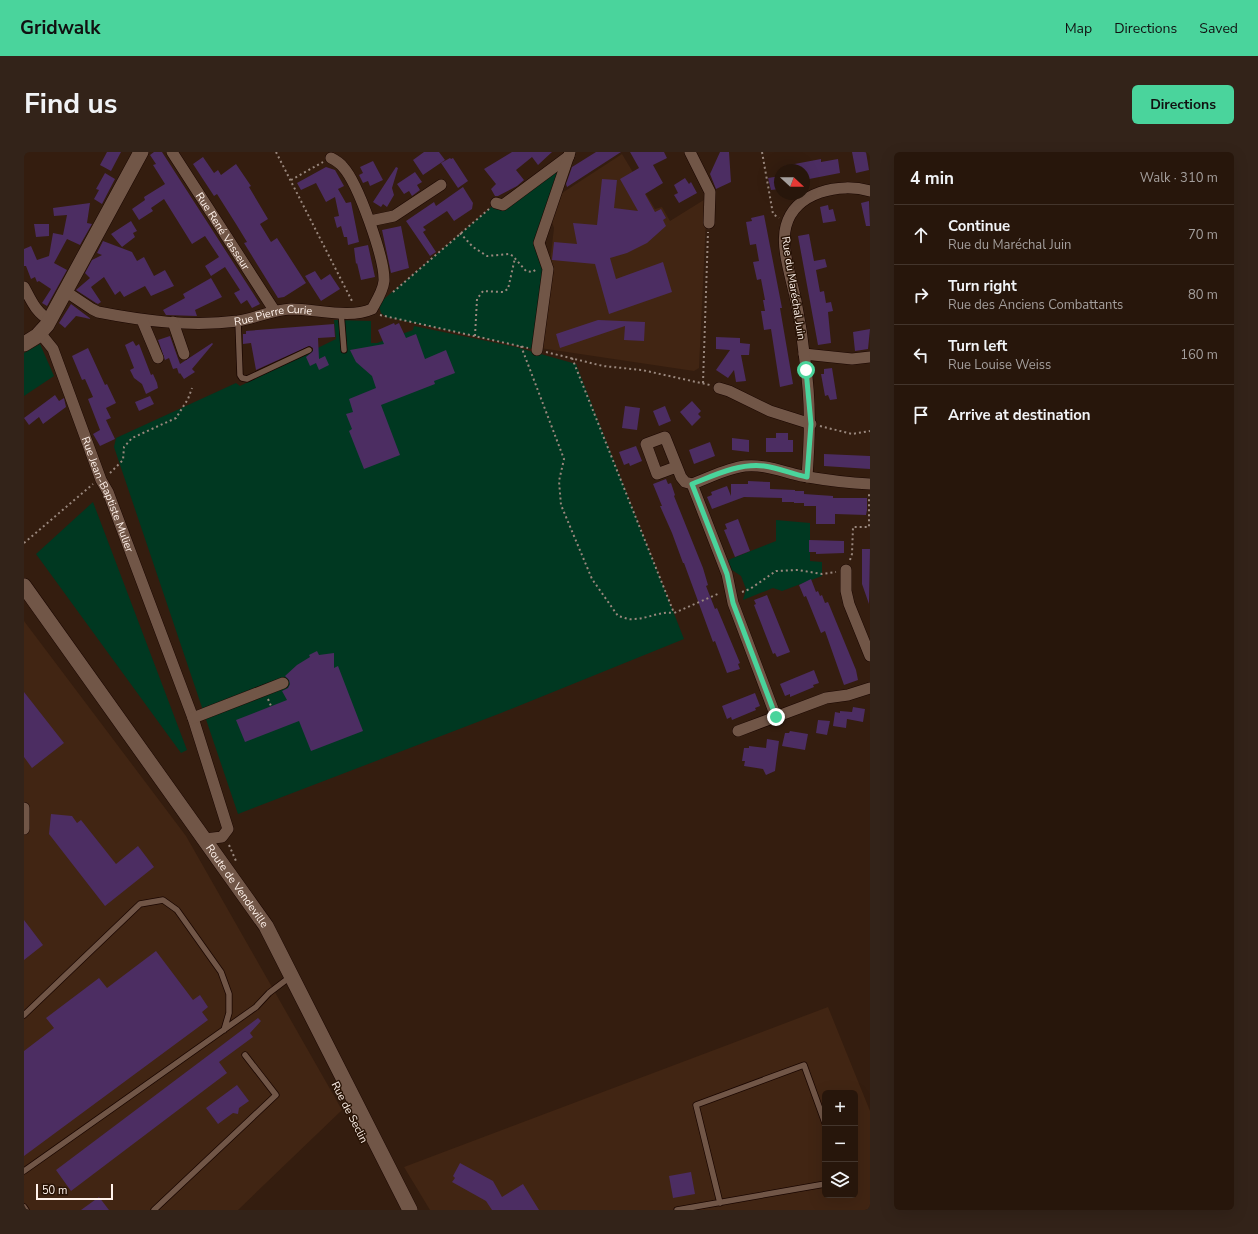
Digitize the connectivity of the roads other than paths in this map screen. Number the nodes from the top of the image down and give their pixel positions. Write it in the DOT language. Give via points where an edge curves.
graph roads {
  1 [pos="141,152"];
  2 [pos="172,152"];
  3 [pos="690,152"];
  4 [pos="569,154"];
  5 [pos="331,158"];
  6 [pos="441,185"];
  7 [pos="870,191"];
  8 [pos="496,203"];
  9 [pos="370,221"];
  10 [pos="709,223"];
  11 [pos="24,287"];
  12 [pos="65,292"];
  13 [pos="274,310"];
  14 [pos="341,312"];
  15 [pos="50,320"];
  16 [pos="142,320"];
  17 [pos="238,321"];
  18 [pos="173,322"];
  19 [pos="40,333"];
  20 [pos="24,344"];
  21 [pos="309,350"];
  22 [pos="344,350"];
  23 [pos="537,350"];
  24 [pos="184,354"];
  25 [pos="804,354"];
  26 [pos="870,357"];
  27 [pos="158,358"];
  28 [pos="719,388"];
  29 [pos="811,424"];
  30 [pos="676,467"];
  31 [pos="807,477"];
  32 [pos="692,484"];
  33 [pos="870,484"];
  34 [pos="846,570"];
  35 [pos="24,586"];
  36 [pos="24,600"];
  37 [pos="870,656"];
  38 [pos="283,683"];
  39 [pos="870,688"];
  40 [pos="776,717"];
  41 [pos="193,718"];
  42 [pos="738,732"];
  43 [pos="24,808"];
  44 [pos="24,829"];
  45 [pos="205,838"];
  46 [pos="288,978"];
  47 [pos="301,1014"];
  48 [pos="24,1015"];
  49 [pos="224,1030"];
  50 [pos="245,1055"];
  51 [pos="822,1116"];
  52 [pos="24,1171"];
  53 [pos="822,1185"];
  54 [pos="720,1203"];
  55 [pos="24,1207"];
  56 [pos="26,1210"];
  57 [pos="154,1210"];
  58 [pos="400,1210"];
  59 [pos="410,1210"];
  60 [pos="677,1210"];
  1 -- 12 [label="main road"];
  2 -- 13 [label="street, Rue René Vasseur"];
  3 -- 10 [label="street" via="710,192"];
  4 -- 8 [label="street" via="503,205"];
  4 -- 23 [label="street" via="539,243 548,269"];
  5 -- 9 [label="street" via="340,163 347,172"];
  6 -- 9 [label="street" via="394,216"];
  7 -- 25 [label="street, Rue du Maréchal Juin" via="851,187 822,192 798,206 787,223 785,246"];
  9 -- 14 [label="street, Rue Pierre Curie" via="384,276 383,286 375,304 358,313"];
  11 -- 15 [label="street" via="36,308"];
  12 -- 15 [label="main road"];
  12 -- 16 [label="street, Rue Pierre Curie" via="92,309"];
  13 -- 14 [label="street, Rue Pierre Curie" via="309,309"];
  13 -- 17 [label="street, Rue Pierre Curie" via="258,317"];
  14 -- 22 [label="lane"];
  15 -- 19 [label="main road"];
  16 -- 18 [label="street, Rue Pierre Curie"];
  16 -- 27 [label="street"];
  17 -- 18 [label="street, Rue Pierre Curie"];
  17 -- 21 [label="lane" via="242,378 247,379"];
  18 -- 24 [label="street"];
  19 -- 20 [label="main road"];
  19 -- 41 [label="street, Rue Jean-Baptiste Mulier" via="52,346"];
  25 -- 26 [label="street, Rue du Maréchal Juin" via="852,359"];
  25 -- 29 [label="street, Rue du Maréchal Juin"];
  28 -- 29 [label="street" via="770,411"];
  29 -- 31 [label="street, Rue du Maréchal Juin"];
  30 -- 32 [label="street" via="683,480"];
  31 -- 32 [label="street" via="770,467 746,466"];
  31 -- 33 [label="street"];
  32 -- 40 [label="street" via="727,574 731,592"];
  34 -- 37 [label="street" via="849,604"];
  35 -- 45 [label="main road, Route de Vendeville"];
  36 -- 46 [label="main road, Route de Vendeville" via="246,911"];
  38 -- 41 [label="street"];
  39 -- 40 [label="street" via="826,698"];
  40 -- 42 [label="street"];
  41 -- 45 [label="street, Rue Jean-Baptiste Mulier" via="228,828 222,837"];
  43 -- 44 [label="street"];
  45 -- 46 [label="main road, Route de Vendeville" via="262,921"];
  46 -- 47 [label="main road, Route de Vendeville"];
  46 -- 49 [label="lane" via="256,1007"];
  46 -- 59 [label="main road, Route de Vendeville"];
  47 -- 58 [label="main road, Rue de Seclin"];
  48 -- 49 [label="lane" via="140,904 164,900 178,910 221,972 229,994 229,1013"];
  49 -- 52 [label="lane"];
  50 -- 57 [label="lane" via="276,1095"];
  51 -- 54 [label="lane" via="804,1065 696,1105"];
  53 -- 54 [label="lane"];
  54 -- 60 [label="lane"];
  55 -- 56 [label="lane"];
}
